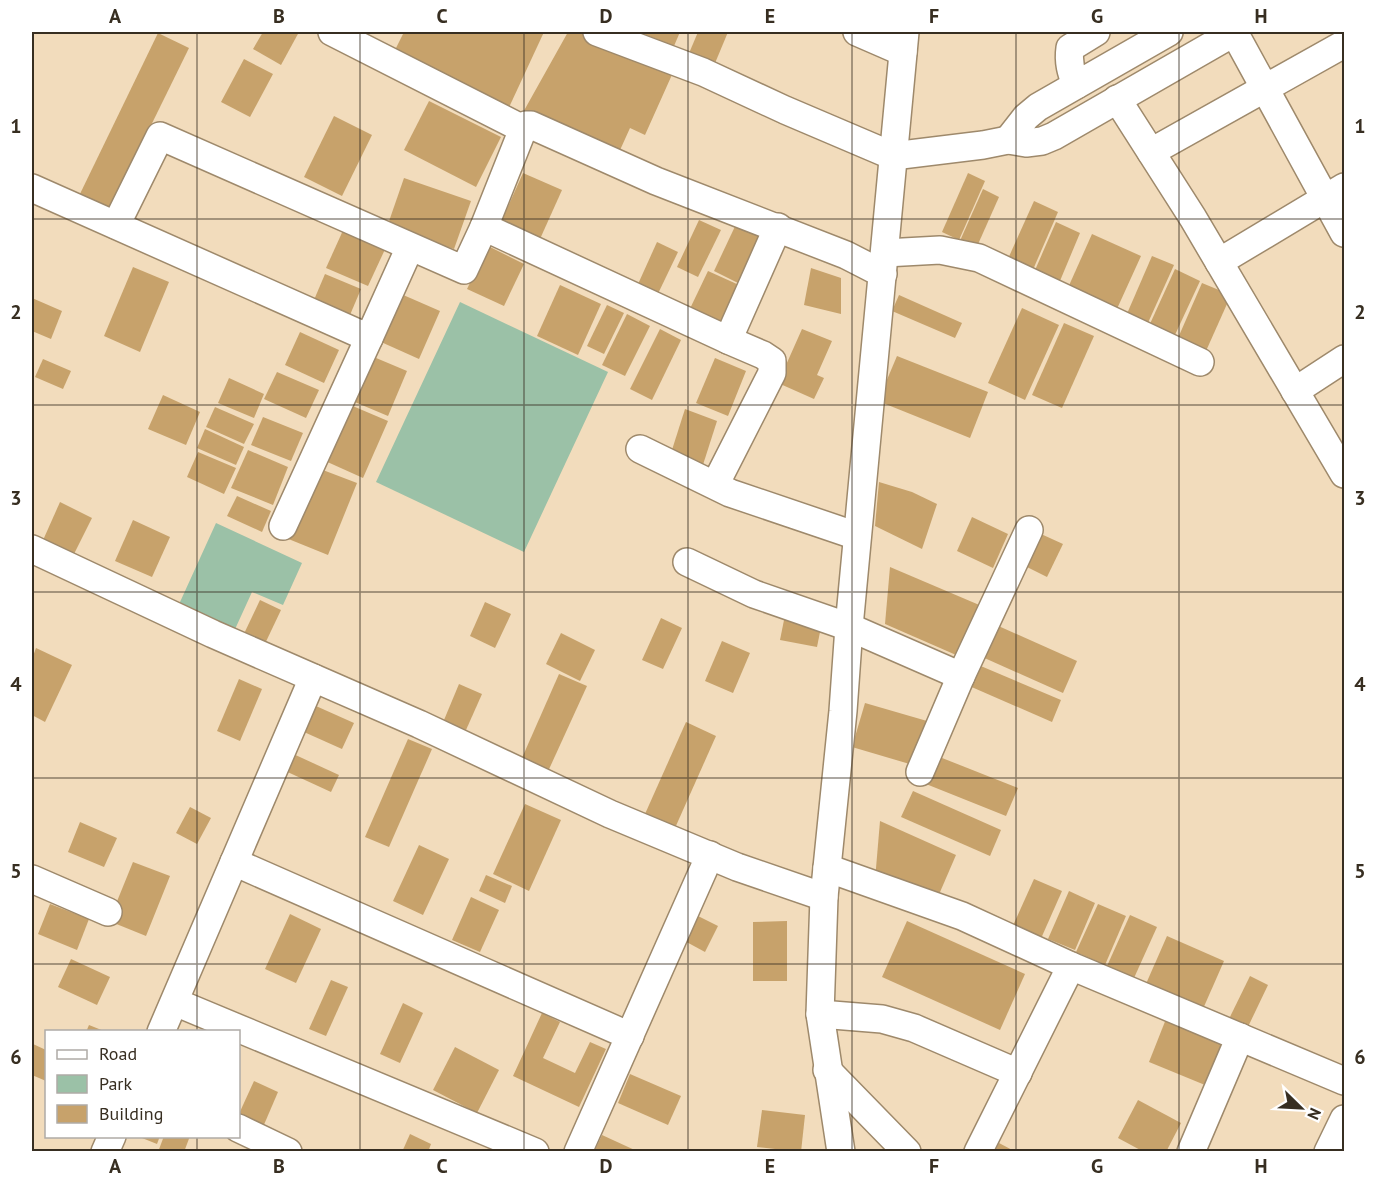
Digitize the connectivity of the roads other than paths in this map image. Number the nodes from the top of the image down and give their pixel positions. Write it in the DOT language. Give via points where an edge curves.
graph roads {
  1 [pos="332,32"];
  2 [pos="597,32"];
  3 [pos="857,32"];
  4 [pos="1096,32"];
  5 [pos="1170,32"];
  6 [pos="1234,32"];
  7 [pos="1135,40"];
  8 [pos="904,42"];
  9 [pos="1344,44"];
  10 [pos="1073,87"];
  11 [pos="1265,88"];
  12 [pos="1117,99"];
  13 [pos="1084,119"];
  14 [pos="523,129"];
  15 [pos="1008,140"];
  16 [pos="1151,152"];
  17 [pos="893,156"];
  18 [pos="32,188"];
  19 [pos="1335,193"];
  20 [pos="116,225"];
  21 [pos="484,227"];
  22 [pos="778,227"];
  23 [pos="1344,233"];
  24 [pos="410,247"];
  25 [pos="1219,262"];
  26 [pos="884,264"];
  27 [pos="369,338"];
  28 [pos="728,340"];
  29 [pos="1344,358"];
  30 [pos="1200,362"];
  31 [pos="1295,391"];
  32 [pos="640,448"];
  33 [pos="1344,474"];
  34 [pos="715,485"];
  35 [pos="283,526"];
  36 [pos="1029,530"];
  37 [pos="857,536"];
  38 [pos="32,549"];
  39 [pos="687,562"];
  40 [pos="849,627"];
  41 [pos="961,676"];
  42 [pos="313,678"];
  43 [pos="920,772"];
  44 [pos="710,855"];
  45 [pos="234,862"];
  46 [pos="827,868"];
  47 [pos="32,879"];
  48 [pos="824,897"];
  49 [pos="108,912"];
  50 [pos="1071,966"];
  51 [pos="175,1002"];
  52 [pos="820,1014"];
  53 [pos="162,1030"];
  54 [pos="630,1035"];
  55 [pos="1240,1037"];
  56 [pos="828,1070"];
  57 [pos="1018,1072"];
  58 [pos="1344,1081"];
  59 [pos="1344,1119"];
  60 [pos="240,1129"];
  61 [pos="112,1138"];
  62 [pos="105,1152"];
  63 [pos="288,1152"];
  64 [pos="535,1152"];
  65 [pos="578,1152"];
  66 [pos="841,1152"];
  67 [pos="907,1152"];
  68 [pos="978,1152"];
  69 [pos="1191,1152"];
  70 [pos="1328,1152"];
  1 -- 14 [label="street"];
  2 -- 17 [label="street" via="703,72"];
  3 -- 8 [label="street"];
  4 -- 10 [label="street" via="1070,48"];
  5 -- 7 [label="street"];
  6 -- 11 [label="street"];
  6 -- 12 [label="street"];
  7 -- 10 [label="street"];
  8 -- 17 [label="street"];
  9 -- 11 [label="street"];
  10 -- 13 [label="street"];
  10 -- 15 [label="street" via="1038,107"];
  11 -- 16 [label="street"];
  11 -- 19 [label="street"];
  12 -- 13 [label="street"];
  12 -- 16 [label="street"];
  13 -- 15 [label="street" via="1042,141"];
  14 -- 21 [label="street"];
  14 -- 22 [label="street" via="531,125 656,181"];
  15 -- 17 [label="street"];
  16 -- 25 [label="street"];
  17 -- 26 [label="street"];
  18 -- 20 [label="street"];
  19 -- 23 [label="street"];
  19 -- 25 [label="street"];
  20 -- 24 [label="street" via="160,136"];
  20 -- 27 [label="street"];
  21 -- 24 [label="street" via="464,270"];
  21 -- 28 [label="street"];
  22 -- 26 [label="street" via="846,255"];
  22 -- 28 [label="street"];
  24 -- 27 [label="street"];
  25 -- 31 [label="street"];
  26 -- 30 [label="street" via="940,250 979,258"];
  26 -- 37 [label="street"];
  27 -- 35 [label="street"];
  28 -- 34 [label="street" via="772,361 772,374"];
  29 -- 31 [label="street"];
  31 -- 33 [label="street"];
  32 -- 34 [label="street"];
  34 -- 37 [label="street"];
  36 -- 41 [label="street"];
  37 -- 40 [label="street"];
  38 -- 42 [label="street"];
  39 -- 40 [label="street" via="754,594"];
  40 -- 41 [label="street"];
  40 -- 46 [label="street"];
  41 -- 43 [label="street"];
  42 -- 44 [label="street" via="610,814"];
  42 -- 45 [label="street"];
  44 -- 48 [label="street"];
  44 -- 54 [label="street"];
  45 -- 51 [label="street"];
  45 -- 54 [label="street"];
  46 -- 48 [label="street"];
  46 -- 50 [label="street" via="962,916"];
  47 -- 49 [label="street"];
  48 -- 52 [label="street"];
  50 -- 55 [label="street"];
  50 -- 57 [label="street"];
  51 -- 53 [label="street"];
  51 -- 64 [label="street"];
  52 -- 56 [label="street"];
  52 -- 57 [label="street" via="882,1019 903,1025"];
  54 -- 65 [label="street"];
  55 -- 58 [label="street"];
  55 -- 69 [label="street"];
  56 -- 66 [label="street"];
  56 -- 67 [label="street"];
  57 -- 68 [label="street"];
  59 -- 70 [label="street"];
  60 -- 63 [label="street"];
  61 -- 62 [label="street"];
}
